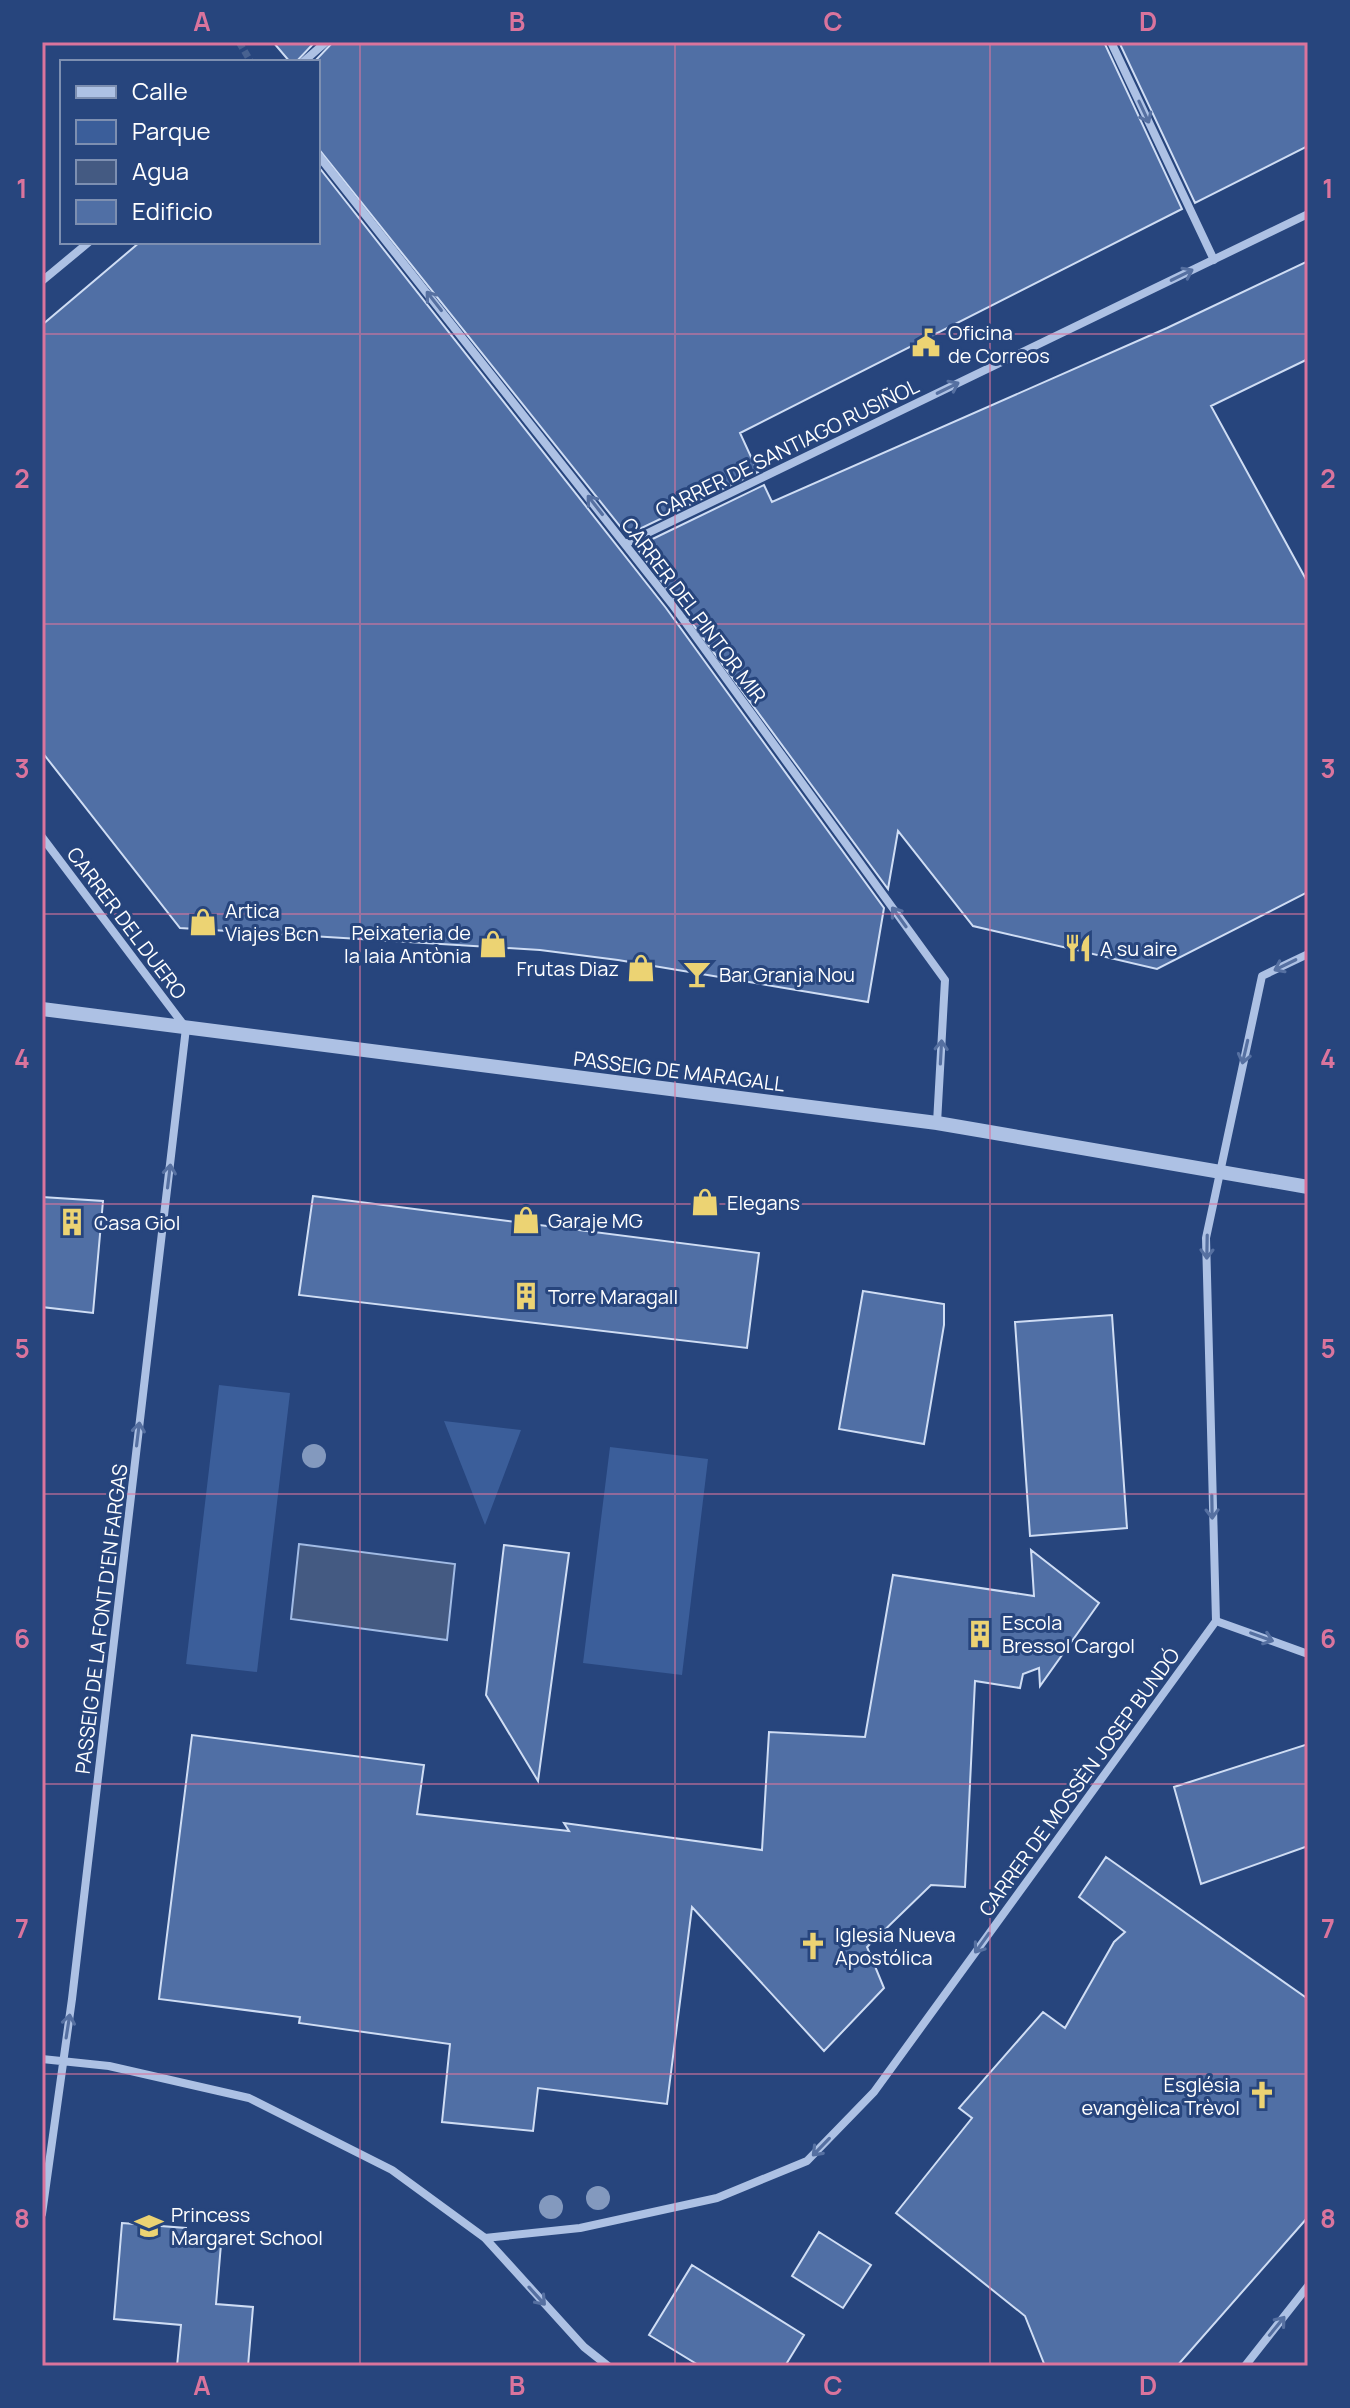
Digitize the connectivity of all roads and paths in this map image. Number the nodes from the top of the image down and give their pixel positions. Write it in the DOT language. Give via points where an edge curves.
graph roads {
  1 [pos="326,42"];
  2 [pos="1111,42"];
  3 [pos="305,60"];
  4 [pos="320,158"];
  5 [pos="1308,214"];
  6 [pos="87,244"];
  7 [pos="1214,260"];
  8 [pos="42,281"];
  9 [pos="625,544"];
  10 [pos="42,837"];
  11 [pos="1308,954"];
  12 [pos="42,1009"];
  13 [pos="186,1028"];
  14 [pos="937,1123"];
  15 [pos="1218,1170"];
  16 [pos="1308,1187"];
  17 [pos="1216,1621"];
  18 [pos="1308,1654"];
  19 [pos="42,2059"];
  20 [pos="63,2060"];
  21 [pos="42,2214"];
  22 [pos="485,2238"];
  23 [pos="1308,2286"];
  24 [pos="608,2366"];
  25 [pos="1245,2366"];
  1 -- 3 [label="street"];
  2 -- 7 [label="street, one-way"];
  9 -- 4 [label="street, CARRER DEL PINTOR MIR, one-way"];
  5 -- 7 [label="street, CARRER DE SANTIAGO RUSIÑOL"];
  6 -- 8 [label="street"];
  9 -- 7 [label="street, CARRER DE SANTIAGO RUSIÑOL, one-way"];
  14 -- 9 [label="street, CARRER DEL PINTOR MIR, one-way" via="945,980"];
  10 -- 13 [label="street, CARRER DEL DUERO"];
  11 -- 15 [label="street, one-way" via="1262,976"];
  12 -- 13 [label="street, PASSEIG DE MARAGALL"];
  13 -- 14 [label="street, PASSEIG DE MARAGALL"];
  20 -- 13 [label="street, PASSEIG DE LA FONT D'EN FARGAS, one-way"];
  14 -- 15 [label="street, PASSEIG DE MARAGALL"];
  15 -- 16 [label="street, PASSEIG DE MARAGALL"];
  15 -- 17 [label="street, one-way" via="1206,1238"];
  17 -- 18 [label="street, one-way"];
  17 -- 22 [label="street, CARRER DE MOSSÈN JOSEP BUNDÓ, one-way" via="874,2092 807,2161 717,2198 580,2228"];
  19 -- 20 [label="street"];
  20 -- 21 [label="street, PASSEIG DE LA FONT D'EN FARGAS"];
  20 -- 22 [label="street" via="249,2098 392,2170"];
  22 -- 24 [label="street, one-way" via="584,2347"];
  25 -- 23 [label="street, one-way"];
}
